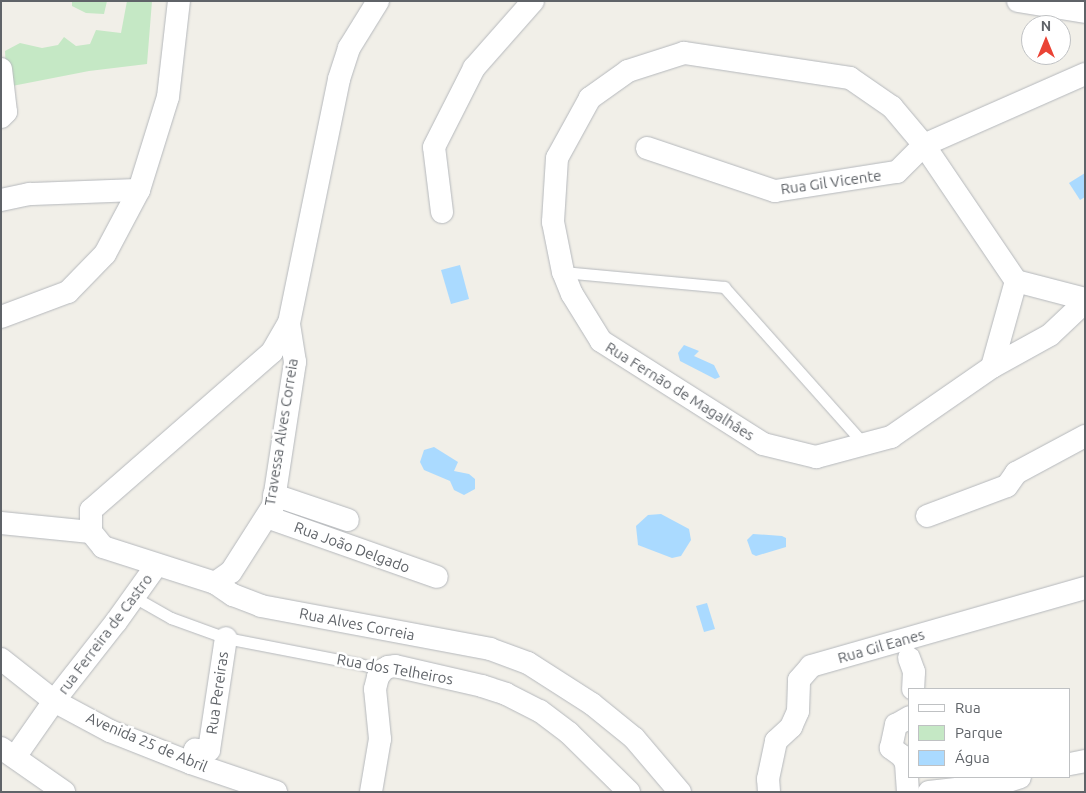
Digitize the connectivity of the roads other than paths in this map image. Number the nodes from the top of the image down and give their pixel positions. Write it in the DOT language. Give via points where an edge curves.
graph roads {
  1 [pos="179,1"];
  2 [pos="378,1"];
  3 [pos="533,1"];
  4 [pos="1018,1"];
  5 [pos="1085,12"];
  6 [pos="1,69"];
  7 [pos="1085,74"];
  8 [pos="1,117"];
  9 [pos="924,144"];
  10 [pos="647,148"];
  11 [pos="139,190"];
  12 [pos="1,200"];
  13 [pos="442,212"];
  14 [pos="563,272"];
  15 [pos="1016,281"];
  16 [pos="1085,300"];
  17 [pos="1,317"];
  18 [pos="283,353"];
  19 [pos="992,367"];
  20 [pos="1085,436"];
  21 [pos="865,445"];
  22 [pos="274,495"];
  23 [pos="928,515"];
  24 [pos="267,517"];
  25 [pos="348,520"];
  26 [pos="1,523"];
  27 [pos="91,532"];
  28 [pos="156,566"];
  29 [pos="437,578"];
  30 [pos="216,583"];
  31 [pos="1085,588"];
  32 [pos="134,597"];
  33 [pos="226,638"];
  34 [pos="909,658"];
  35 [pos="1,659"];
  36 [pos="383,670"];
  37 [pos="913,688"];
  38 [pos="54,701"];
  39 [pos="908,718"];
  40 [pos="8,752"];
  41 [pos="1085,761"];
  42 [pos="191,763"];
  43 [pos="1071,764"];
  44 [pos="1017,778"];
  45 [pos="64,792"];
  46 [pos="276,792"];
  47 [pos="371,792"];
  48 [pos="629,792"];
  49 [pos="680,792"];
  50 [pos="769,792"];
  51 [pos="908,792"];
  52 [pos="929,792"];
  1 -- 11 [label="street" via="168,97"];
  2 -- 18 [label="street" via="349,48 339,79"];
  3 -- 13 [label="street" via="474,68 434,147"];
  4 -- 5 [label="street"];
  6 -- 8 [label="street" via="6,112"];
  7 -- 9 [label="street, Rua Gil Vicente"];
  9 -- 10 [label="street, Rua Gil Vicente" via="897,172 775,191"];
  9 -- 14 [label="street, Rua Fernão de Magalhâes" via="892,107 850,78 684,53 628,71 590,98 557,158 553,222"];
  9 -- 15 [label="street, Rua Fernão de Magalhâes"];
  11 -- 12 [label="street" via="30,194"];
  11 -- 17 [label="street" via="105,254 68,292"];
  14 -- 21 [label="lane" via="724,287"];
  14 -- 21 [label="street, Rua Fernão de Magalhâes" via="572,294 601,341 763,444 816,457"];
  15 -- 16 [label="street, Rua Fernão de Magalhâes"];
  15 -- 19 [label="street"];
  16 -- 19 [label="street, Rua Fernão de Magalhâes" via="1050,335"];
  18 -- 22 [label="street, Travessa Alves Correia" via="295,362"];
  18 -- 27 [label="street" via="91,510"];
  19 -- 21 [label="street, Rua Fernão de Magalhâes" via="891,437"];
  20 -- 23 [label="street" via="1016,473 1007,486"];
  22 -- 24 [label="street, Travessa Alves Correia"];
  22 -- 25 [label="street"];
  24 -- 29 [label="street, Rua João Delgado"];
  24 -- 30 [label="street, Travessa Alves Correia" via="231,572"];
  26 -- 27 [label="street"];
  27 -- 28 [label="street, Rua Alves Correia" via="103,547"];
  28 -- 30 [label="street, Rua Alves Correia"];
  28 -- 32 [label="street, rua Ferreira de Castro"];
  30 -- 49 [label="street, Rua Alves Correia" via="233,595 261,606 490,649 528,663 592,704 634,738"];
  31 -- 50 [label="street, Rua Gil Eanes" via="811,666 799,680 798,711 790,727 776,741 768,779"];
  32 -- 33 [label="lane, Rua dos Telheiros" via="171,618"];
  32 -- 38 [label="street, rua Ferreira de Castro"];
  33 -- 36 [label="lane, Rua dos Telheiros"];
  33 -- 42 [label="street, Rua Pereiras" via="209,750 195,750"];
  34 -- 37 [label="street" via="914,672"];
  35 -- 38 [label="street, Avenida 25 de Abril"];
  36 -- 47 [label="street" via="375,689 380,739"];
  36 -- 48 [label="street, Rua dos Telheiros" via="395,666 506,694 540,711 569,733"];
  38 -- 40 [label="street, rua Ferreira de Castro"];
  38 -- 42 [label="street, Avenida 25 de Abril" via="110,731"];
  39 -- 51 [label="street" via="896,725 891,748 906,763"];
  40 -- 45 [label="street"];
  41 -- 43 [label="street"];
  42 -- 46 [label="street, Avenida 25 de Abril"];
  44 -- 52 [label="street" via="999,784"];
}
